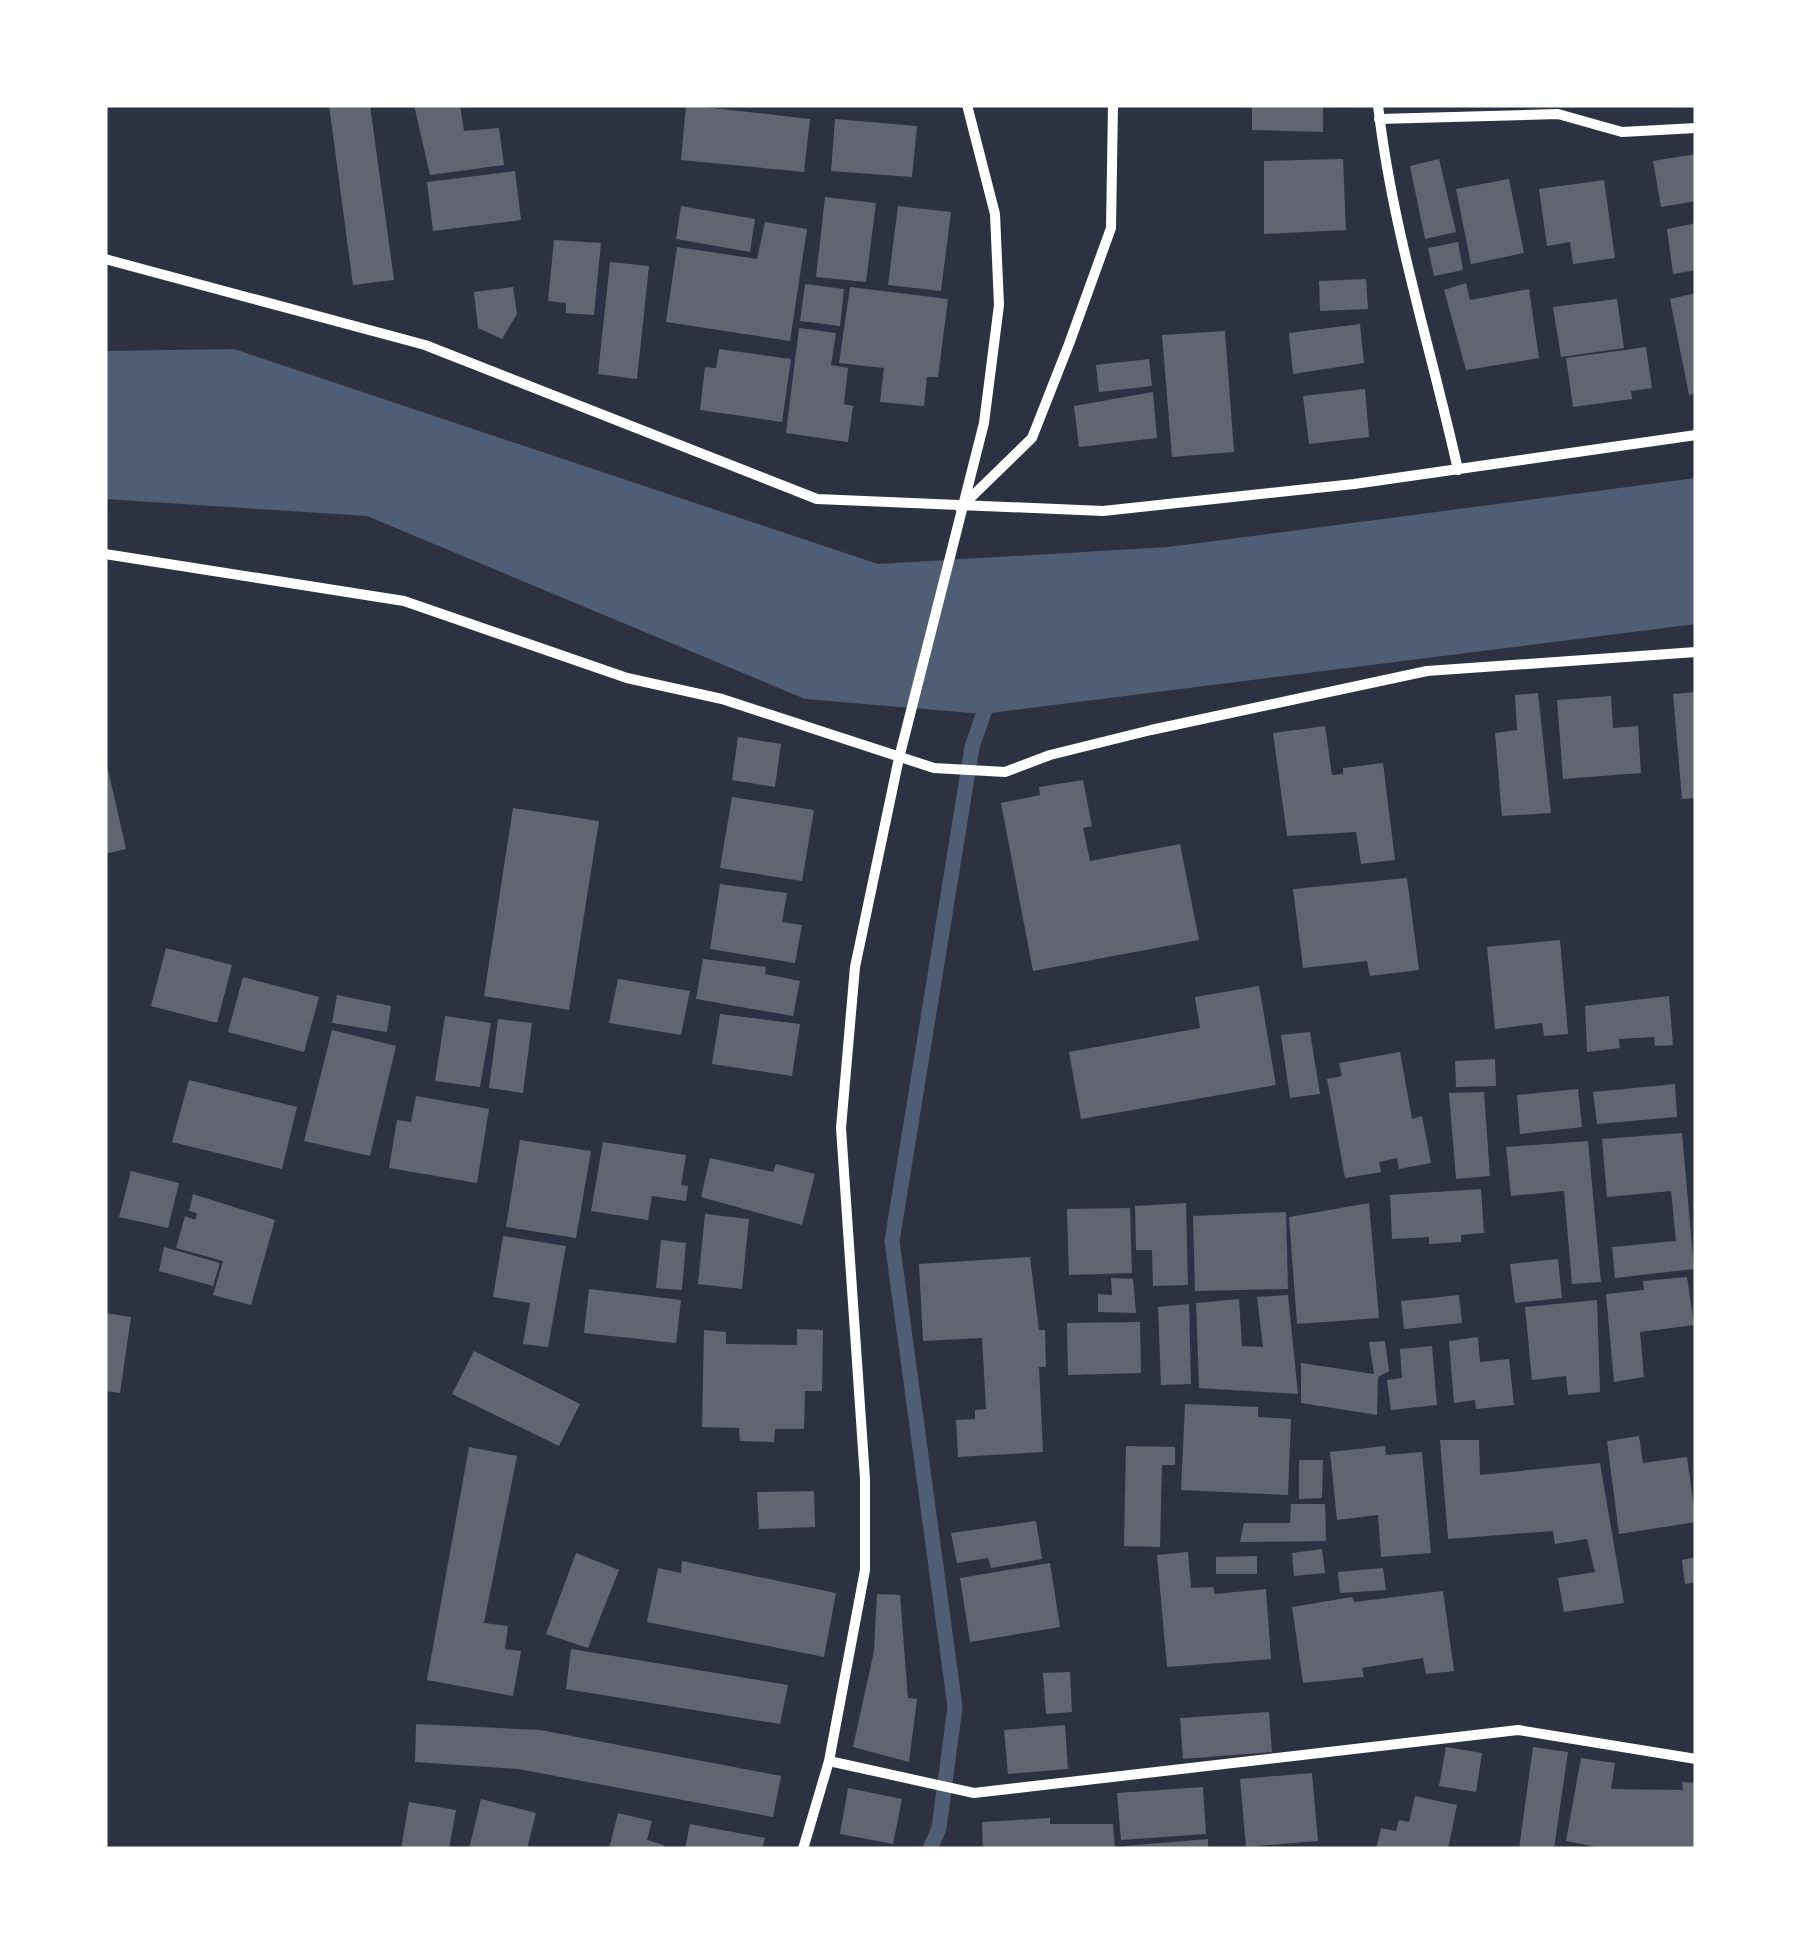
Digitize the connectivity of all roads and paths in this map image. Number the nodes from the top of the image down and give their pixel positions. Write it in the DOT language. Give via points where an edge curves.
graph roads {
  1 [pos="967,105"];
  2 [pos="1113,105"];
  3 [pos="1378,105"];
  4 [pos="1379,120"];
  5 [pos="1696,128"];
  6 [pos="105,260"];
  7 [pos="1696,435"];
  8 [pos="1458,470"];
  9 [pos="960,508"];
  10 [pos="105,554"];
  11 [pos="1696,652"];
  12 [pos="899,758"];
  13 [pos="1696,1759"];
  14 [pos="829,1761"];
  15 [pos="803,1849"];
  1 -- 9 [label="street" via="995,214 999,306 984,423"];
  2 -- 9 [label="street" via="1111,228 1069,344 1032,438"];
  3 -- 4 [label="street"];
  4 -- 5 [label="street" via="1558,114 1622,132"];
  4 -- 8 [label="street" via="1388,190"];
  6 -- 9 [label="street" via="425,344 816,499"];
  7 -- 8 [label="street"];
  8 -- 9 [label="street" via="1103,511"];
  9 -- 12 [label="street"];
  10 -- 12 [label="street" via="404,601 627,678 722,698"];
  11 -- 12 [label="street" via="1427,671 1151,730 1005,772 934,768"];
  12 -- 14 [label="street" via="855,967 841,1128 866,1479 866,1570"];
  13 -- 14 [label="street" via="1518,1730 974,1793"];
  14 -- 15 [label="street"];
}
